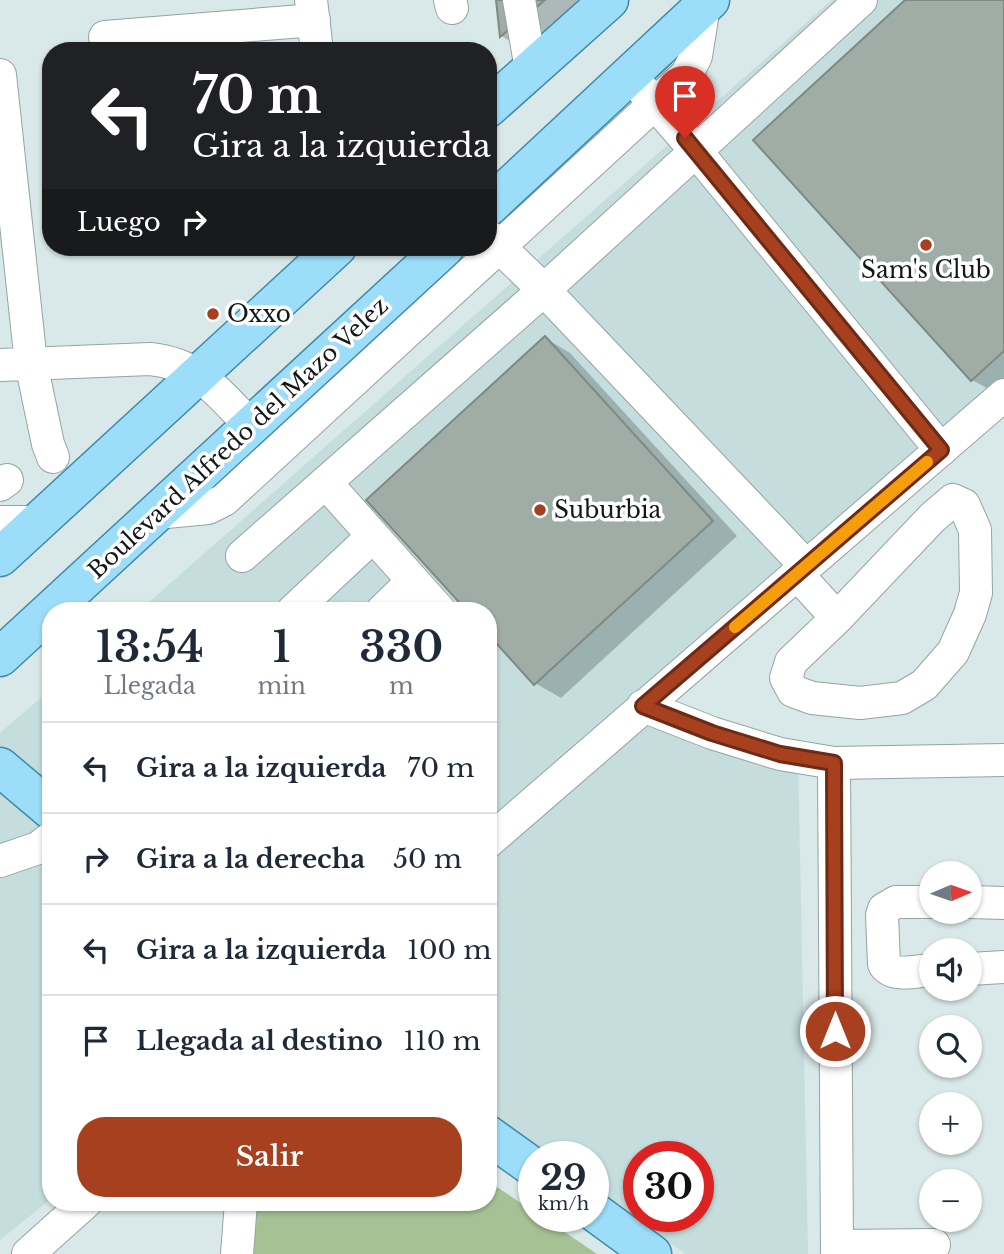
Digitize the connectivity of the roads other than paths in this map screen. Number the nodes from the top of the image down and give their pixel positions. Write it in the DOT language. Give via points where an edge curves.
graph roads {
  1 [pos="519,0"];
  2 [pos="861,0"];
  3 [pos="707,3"];
  4 [pos="599,5"];
  5 [pos="312,10"];
  6 [pos="105,37"];
  7 [pos="316,42"];
  8 [pos="531,69"];
  9 [pos="0,75"];
  10 [pos="629,75"];
  11 [pos="497,99"];
  12 [pos="655,103"];
  13 [pos="696,151"];
  14 [pos="497,199"];
  15 [pos="497,239"];
  16 [pos="497,245"];
  17 [pos="327,256"];
  18 [pos="435,256"];
  19 [pos="479,256"];
  20 [pos="544,290"];
  21 [pos="31,363"];
  22 [pos="0,365"];
  23 [pos="198,374"];
  24 [pos="1004,396"];
  25 [pos="252,427"];
  26 [pos="941,450"];
  27 [pos="53,457"];
  28 [pos="326,482"];
  29 [pos="156,513"];
  30 [pos="0,522"];
  31 [pos="38,522"];
  32 [pos="373,536"];
  33 [pos="242,556"];
  34 [pos="0,557"];
  35 [pos="801,570"];
  36 [pos="413,581"];
  37 [pos="60,602"];
  38 [pos="303,602"];
  39 [pos="391,602"];
  40 [pos="432,602"];
  41 [pos="42,618"];
  42 [pos="836,618"];
  43 [pos="0,657"];
  44 [pos="643,706"];
  45 [pos="1004,760"];
  46 [pos="834,763"];
  47 [pos="0,767"];
  48 [pos="42,802"];
  49 [pos="497,834"];
  50 [pos="42,844"];
  51 [pos="0,861"];
  52 [pos="919,902"];
  53 [pos="982,902"];
  54 [pos="1004,903"];
  55 [pos="1004,967"];
  56 [pos="982,968"];
  57 [pos="919,971"];
  58 [pos="497,1141"];
  59 [pos="518,1157"];
  60 [pos="76,1211"];
  61 [pos="240,1211"];
  62 [pos="609,1223"];
  63 [pos="934,1245"];
  64 [pos="837,1250"];
  65 [pos="28,1254"];
  66 [pos="237,1254"];
  67 [pos="652,1254"];
  1 -- 8 [label="street"];
  2 -- 13 [label="street"];
  3 -- 10 [label="main road"];
  3 -- 12 [label="street" via="694,62"];
  4 -- 8 [label="main road"];
  5 -- 6 [label="street"];
  5 -- 7 [label="street"];
  8 -- 11 [label="main road"];
  9 -- 21 [label="street"];
  10 -- 12 [label="street"];
  10 -- 14 [label="main road"];
  12 -- 13 [label="street"];
  12 -- 15 [label="street"];
  13 -- 20 [label="street"];
  13 -- 26 [label="street"];
  16 -- 20 [label="street"];
  17 -- 23 [label="main road"];
  18 -- 25 [label="main road, Boulevard Alfredo del Mazo Velez"];
  19 -- 29 [label="street" via="224,500 208,508"];
  20 -- 28 [label="street"];
  20 -- 35 [label="street"];
  21 -- 22 [label="street"];
  21 -- 23 [label="street" via="150,359 169,361"];
  21 -- 27 [label="street"];
  23 -- 25 [label="street"];
  23 -- 31 [label="main road"];
  24 -- 26 [label="street"];
  25 -- 29 [label="main road, Boulevard Alfredo del Mazo Velez"];
  26 -- 35 [label="street"];
  28 -- 32 [label="street"];
  28 -- 33 [label="street"];
  29 -- 37 [label="main road, Boulevard Alfredo del Mazo Velez"];
  30 -- 31 [label="street"];
  31 -- 34 [label="main road"];
  32 -- 36 [label="street"];
  32 -- 38 [label="street"];
  35 -- 42 [label="street"];
  35 -- 44 [label="street"];
  36 -- 39 [label="street"];
  36 -- 40 [label="street"];
  41 -- 43 [label="main road, Boulevard Alfredo del Mazo Velez"];
  42 -- 42 [label="street" via="791,662 786,678 793,691 812,698 860,703 902,698 924,685 953,652 976,593 975,530 964,505 954,500 932,518"];
  44 -- 46 [label="street" via="780,754"];
  44 -- 49 [label="street"];
  45 -- 46 [label="street"];
  46 -- 64 [label="street"];
  47 -- 48 [label="main road"];
  50 -- 51 [label="street"];
  52 -- 57 [label="street" via="896,902 882,915 886,968"];
  53 -- 54 [label="street"];
  55 -- 56 [label="street"];
  58 -- 59 [label="main road"];
  60 -- 65 [label="street"];
  61 -- 66 [label="street"];
  62 -- 67 [label="main road"];
  63 -- 64 [label="street"];
}
